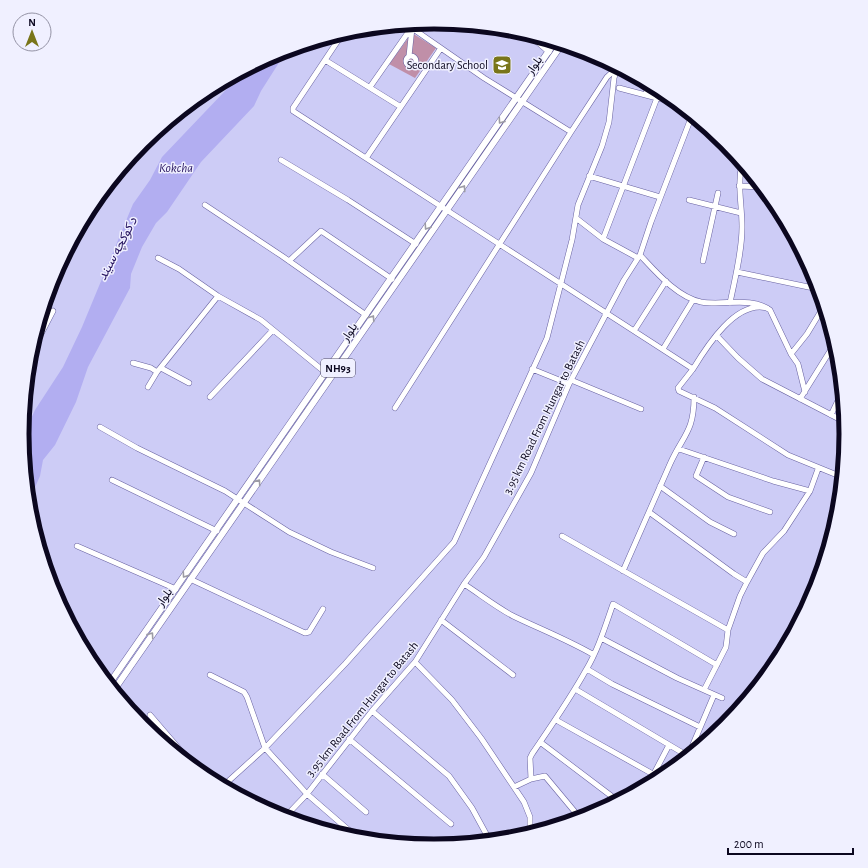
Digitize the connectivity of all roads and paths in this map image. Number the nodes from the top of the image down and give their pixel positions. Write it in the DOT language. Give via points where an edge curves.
graph roads {
  1 [pos="410,30"];
  2 [pos="412,30"];
  3 [pos="418,30"];
  4 [pos="338,41"];
  5 [pos="538,43"];
  6 [pos="553,47"];
  7 [pos="441,48"];
  8 [pos="559,48"];
  9 [pos="549,52"];
  10 [pos="409,56"];
  11 [pos="325,60"];
  12 [pos="613,71"];
  13 [pos="616,73"];
  14 [pos="370,87"];
  15 [pos="619,88"];
  16 [pos="647,90"];
  17 [pos="657,98"];
  18 [pos="662,99"];
  19 [pos="520,100"];
  20 [pos="401,107"];
  21 [pos="690,121"];
  22 [pos="571,132"];
  23 [pos="366,158"];
  24 [pos="281,160"];
  25 [pos="741,171"];
  26 [pos="589,176"];
  27 [pos="623,186"];
  28 [pos="739,186"];
  29 [pos="755,187"];
  30 [pos="718,193"];
  31 [pos="660,197"];
  32 [pos="689,200"];
  33 [pos="205,205"];
  34 [pos="441,206"];
  35 [pos="716,207"];
  36 [pos="448,210"];
  37 [pos="741,213"];
  38 [pos="576,218"];
  39 [pos="603,239"];
  40 [pos="416,244"];
  41 [pos="499,244"];
  42 [pos="639,257"];
  43 [pos="158,258"];
  44 [pos="289,261"];
  45 [pos="703,261"];
  46 [pos="737,272"];
  47 [pos="392,279"];
  48 [pos="666,281"];
  49 [pos="562,286"];
  50 [pos="811,288"];
  51 [pos="218,296"];
  52 [pos="693,300"];
  53 [pos="730,303"];
  54 [pos="767,308"];
  55 [pos="820,312"];
  56 [pos="47,313"];
  57 [pos="606,313"];
  58 [pos="366,315"];
  59 [pos="273,330"];
  60 [pos="43,331"];
  61 [pos="634,331"];
  62 [pos="717,336"];
  63 [pos="663,349"];
  64 [pos="830,351"];
  65 [pos="791,354"];
  66 [pos="133,362"];
  67 [pos="532,369"];
  68 [pos="693,369"];
  69 [pos="159,370"];
  70 [pos="326,373"];
  71 [pos="570,382"];
  72 [pos="189,383"];
  73 [pos="148,387"];
  74 [pos="805,392"];
  75 [pos="210,397"];
  76 [pos="694,397"];
  77 [pos="800,399"];
  78 [pos="838,401"];
  79 [pos="395,408"];
  80 [pos="641,410"];
  81 [pos="302,412"];
  82 [pos="831,415"];
  83 [pos="838,419"];
  84 [pos="100,427"];
  85 [pos="679,449"];
  86 [pos="704,457"];
  87 [pos="818,468"];
  88 [pos="837,475"];
  89 [pos="112,480"];
  90 [pos="660,486"];
  91 [pos="810,491"];
  92 [pos="241,501"];
  93 [pos="649,512"];
  94 [pos="770,512"];
  95 [pos="217,531"];
  96 [pos="734,534"];
  97 [pos="562,536"];
  98 [pos="77,546"];
  99 [pos="373,568"];
  100 [pos="623,570"];
  101 [pos="190,579"];
  102 [pos="747,582"];
  103 [pos="464,584"];
  104 [pos="176,589"];
  105 [pos="323,608"];
  106 [pos="441,620"];
  107 [pos="728,630"];
  108 [pos="601,638"];
  109 [pos="594,655"];
  110 [pos="415,662"];
  111 [pos="717,665"];
  112 [pos="587,669"];
  113 [pos="210,675"];
  114 [pos="513,675"];
  115 [pos="112,680"];
  116 [pos="117,686"];
  117 [pos="575,689"];
  118 [pos="704,690"];
  119 [pos="714,695"];
  120 [pos="722,698"];
  121 [pos="372,710"];
  122 [pos="150,716"];
  123 [pos="556,720"];
  124 [pos="700,727"];
  125 [pos="349,739"];
  126 [pos="540,742"];
  127 [pos="669,745"];
  128 [pos="692,745"];
  129 [pos="177,746"];
  130 [pos="265,748"];
  131 [pos="683,753"];
  132 [pos="322,774"];
  133 [pos="653,775"];
  134 [pos="531,779"];
  135 [pos="227,783"];
  136 [pos="514,787"];
  137 [pos="307,794"];
  138 [pos="614,797"];
  139 [pos="290,812"];
  140 [pos="366,812"];
  141 [pos="576,813"];
  142 [pos="451,824"];
  143 [pos="530,827"];
  144 [pos="348,829"];
  145 [pos="488,836"];
  1 -- 14 [label="street"];
  2 -- 10 [label="street"];
  3 -- 7 [label="street"];
  4 -- 11 [label="street"];
  5 -- 9 [label="street"];
  6 -- 9 [label="main road, بلوار / NH93"];
  7 -- 19 [label="street"];
  7 -- 20 [label="street"];
  8 -- 19 [label="main road, بلوار / NH93"];
  9 -- 19 [label="main road, بلوار / NH93"];
  11 -- 14 [label="street"];
  11 -- 23 [label="street" via="293,111"];
  12 -- 22 [label="street"];
  13 -- 26 [label="street" via="609,122"];
  14 -- 20 [label="street"];
  15 -- 17 [label="street"];
  16 -- 17 [label="street"];
  17 -- 18 [label="street"];
  17 -- 27 [label="street"];
  19 -- 22 [label="street"];
  19 -- 34 [label="main road, بلوار / NH93, one-way"];
  36 -- 19 [label="main road, بلوار / NH93, one-way"];
  20 -- 23 [label="street"];
  21 -- 31 [label="street, 3.95 km Road From Hungar to Batash"];
  22 -- 41 [label="street"];
  23 -- 34 [label="street"];
  24 -- 40 [label="street"];
  25 -- 28 [label="street"];
  26 -- 27 [label="street"];
  26 -- 38 [label="street"];
  27 -- 31 [label="street"];
  27 -- 39 [label="street"];
  28 -- 29 [label="street"];
  28 -- 37 [label="street"];
  30 -- 35 [label="street"];
  31 -- 42 [label="street, 3.95 km Road From Hungar to Batash"];
  32 -- 35 [label="street"];
  33 -- 44 [label="street"];
  34 -- 36 [label="street"];
  34 -- 40 [label="main road, بلوار / NH93, one-way"];
  35 -- 37 [label="street"];
  35 -- 45 [label="street"];
  36 -- 41 [label="street"];
  81 -- 36 [label="main road, بلوار / NH93, one-way" via="340,365"];
  37 -- 46 [label="street" via="742,228"];
  38 -- 39 [label="street"];
  38 -- 49 [label="street"];
  39 -- 42 [label="street"];
  40 -- 47 [label="main road, بلوار / NH93"];
  41 -- 49 [label="street"];
  41 -- 79 [label="street"];
  42 -- 48 [label="street"];
  42 -- 57 [label="street, 3.95 km Road From Hungar to Batash"];
  43 -- 51 [label="street"];
  44 -- 47 [label="street" via="321,231"];
  44 -- 58 [label="street"];
  46 -- 50 [label="street"];
  46 -- 53 [label="street"];
  47 -- 58 [label="main road, بلوار / NH93"];
  48 -- 52 [label="street"];
  48 -- 61 [label="street"];
  49 -- 57 [label="street"];
  49 -- 67 [label="street" via="547,338"];
  51 -- 59 [label="street" via="261,320"];
  51 -- 69 [label="street"];
  52 -- 53 [label="street"];
  52 -- 63 [label="street"];
  53 -- 54 [label="street" via="755,303"];
  54 -- 62 [label="street" via="749,308 730,320"];
  54 -- 65 [label="street" via="775,318"];
  55 -- 65 [label="street"];
  56 -- 60 [label="street" via="53,311"];
  57 -- 61 [label="street"];
  57 -- 71 [label="street, 3.95 km Road From Hungar to Batash"];
  58 -- 70 [label="main road, بلوار / NH93"];
  59 -- 70 [label="street"];
  59 -- 75 [label="street"];
  61 -- 63 [label="street"];
  62 -- 68 [label="street"];
  62 -- 77 [label="street" via="762,379"];
  63 -- 68 [label="street"];
  64 -- 74 [label="street"];
  65 -- 74 [label="street" via="798,364"];
  66 -- 69 [label="street"];
  67 -- 71 [label="street"];
  67 -- 130 [label="street" via="454,542 345,664"];
  68 -- 76 [label="street" via="678,388 681,392"];
  69 -- 72 [label="street"];
  69 -- 73 [label="street"];
  70 -- 81 [label="main road, بلوار / NH93"];
  71 -- 80 [label="street"];
  71 -- 103 [label="street, 3.95 km Road From Hungar to Batash" via="531,473 484,557"];
  74 -- 77 [label="street"];
  76 -- 85 [label="street" via="692,421"];
  76 -- 87 [label="street" via="778,449"];
  77 -- 82 [label="street"];
  78 -- 82 [label="street"];
  81 -- 92 [label="main road, بلوار / NH93"];
  82 -- 83 [label="street"];
  84 -- 92 [label="street"];
  85 -- 86 [label="street"];
  85 -- 90 [label="street"];
  86 -- 91 [label="street"];
  86 -- 94 [label="street" via="696,476 728,497"];
  87 -- 88 [label="street"];
  87 -- 91 [label="street"];
  89 -- 95 [label="street"];
  90 -- 93 [label="street"];
  90 -- 96 [label="street" via="710,522"];
  91 -- 102 [label="street" via="784,531 764,553"];
  92 -- 95 [label="main road, بلوار / NH93"];
  92 -- 99 [label="street" via="289,532"];
  92 -- 101 [label="main road, بلوار / NH93"];
  93 -- 100 [label="street"];
  93 -- 102 [label="street"];
  95 -- 104 [label="main road, بلوار / NH93, one-way"];
  97 -- 100 [label="street"];
  98 -- 104 [label="street"];
  100 -- 107 [label="street"];
  101 -- 105 [label="street" via="305,633"];
  116 -- 101 [label="main road, بلوار / NH93, one-way"];
  102 -- 107 [label="street"];
  103 -- 106 [label="street, 3.95 km Road From Hungar to Batash"];
  103 -- 109 [label="street" via="488,602"];
  104 -- 115 [label="main road, بلوار / NH93"];
  106 -- 110 [label="street, 3.95 km Road From Hungar to Batash"];
  106 -- 114 [label="street"];
  107 -- 111 [label="street" via="726,647"];
  108 -- 109 [label="street"];
  108 -- 111 [label="street" via="614,604"];
  108 -- 118 [label="street"];
  109 -- 112 [label="street"];
  110 -- 121 [label="street, 3.95 km Road From Hungar to Batash"];
  110 -- 136 [label="street" via="452,700"];
  111 -- 118 [label="street"];
  112 -- 117 [label="street"];
  112 -- 124 [label="street"];
  113 -- 130 [label="street" via="244,692"];
  117 -- 123 [label="street"];
  117 -- 127 [label="street"];
  118 -- 119 [label="street"];
  119 -- 120 [label="street"];
  119 -- 124 [label="street"];
  121 -- 125 [label="street, 3.95 km Road From Hungar to Batash"];
  121 -- 145 [label="street" via="449,776"];
  122 -- 129 [label="street"];
  123 -- 126 [label="street"];
  123 -- 133 [label="street"];
  124 -- 128 [label="street"];
  125 -- 132 [label="street, 3.95 km Road From Hungar to Batash"];
  125 -- 142 [label="street"];
  126 -- 134 [label="street" via="530,758"];
  126 -- 138 [label="street"];
  127 -- 131 [label="street"];
  127 -- 133 [label="street"];
  130 -- 135 [label="street"];
  130 -- 137 [label="street"];
  132 -- 137 [label="street, 3.95 km Road From Hungar to Batash"];
  132 -- 140 [label="street"];
  134 -- 136 [label="street"];
  134 -- 141 [label="street" via="545,776"];
  136 -- 143 [label="street" via="530,817"];
  137 -- 139 [label="street, 3.95 km Road From Hungar to Batash"];
  137 -- 144 [label="street"];
}
